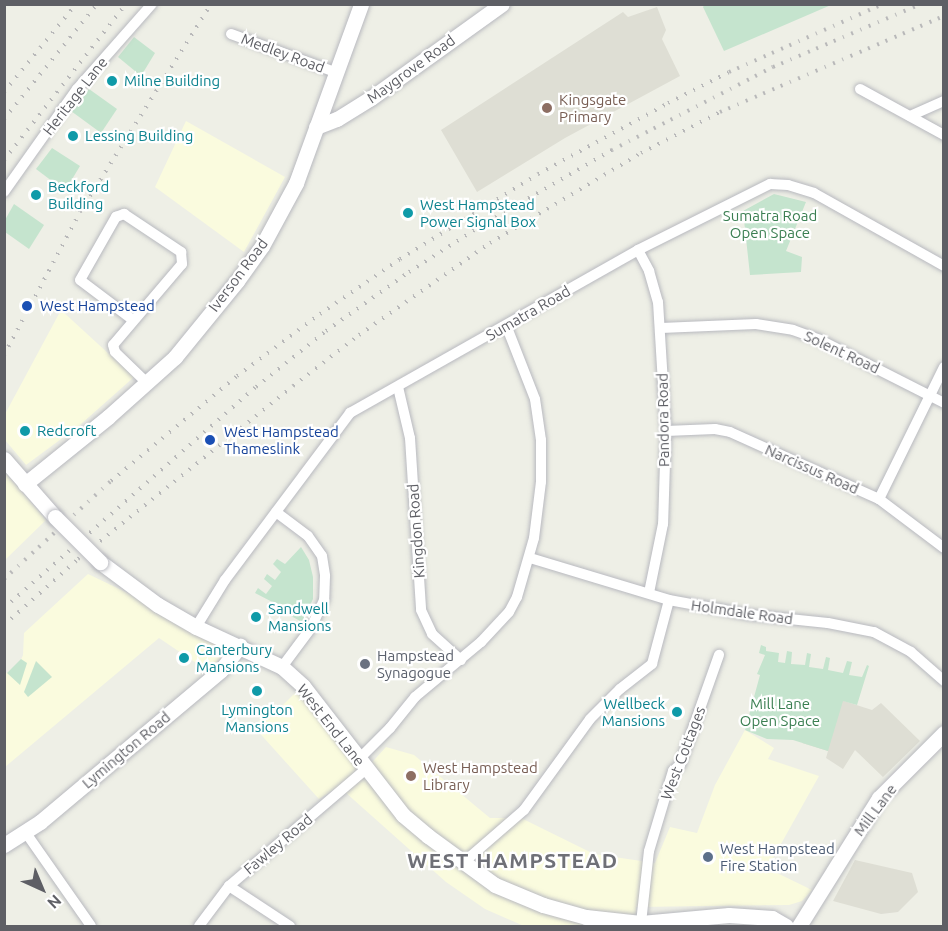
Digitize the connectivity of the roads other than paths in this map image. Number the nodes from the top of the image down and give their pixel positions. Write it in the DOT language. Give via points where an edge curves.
graph roads {
  1 [pos="152,4"];
  2 [pos="361,4"];
  3 [pos="502,4"];
  4 [pos="231,34"];
  5 [pos="334,72"];
  6 [pos="860,88"];
  7 [pos="944,101"];
  8 [pos="910,116"];
  9 [pos="316,127"];
  10 [pos="944,135"];
  11 [pos="4,192"];
  12 [pos="638,250"];
  13 [pos="944,266"];
  14 [pos="133,320"];
  15 [pos="506,325"];
  16 [pos="661,328"];
  17 [pos="944,367"];
  18 [pos="146,382"];
  19 [pos="398,387"];
  20 [pos="930,395"];
  21 [pos="944,403"];
  22 [pos="666,430"];
  23 [pos="4,459"];
  24 [pos="26,484"];
  25 [pos="879,499"];
  26 [pos="276,512"];
  27 [pos="944,548"];
  28 [pos="530,558"];
  29 [pos="650,593"];
  30 [pos="669,600"];
  31 [pos="196,627"];
  32 [pos="240,646"];
  33 [pos="719,655"];
  34 [pos="461,660"];
  35 [pos="282,667"];
  36 [pos="944,681"];
  37 [pos="944,734"];
  38 [pos="362,764"];
  39 [pos="26,833"];
  40 [pos="4,845"];
  41 [pos="464,862"];
  42 [pos="228,886"];
  43 [pos="714,922"];
  44 [pos="647,924"];
  45 [pos="91,927"];
  46 [pos="199,927"];
  47 [pos="290,927"];
  48 [pos="786,927"];
  49 [pos="799,927"];
  1 -- 11 [label="street, Heritage Lane" via="77,89"];
  2 -- 5 [label="main road, Iverson Road"];
  3 -- 9 [label="main road, Maygrove Road" via="371,98"];
  4 -- 5 [label="street, Medley Road"];
  5 -- 9 [label="main road, Iverson Road"];
  6 -- 8 [label="street"];
  7 -- 8 [label="street"];
  8 -- 10 [label="street"];
  9 -- 18 [label="main road, Iverson Road" via="296,183 261,246 175,357"];
  12 -- 13 [label="street, Sumatra Road" via="770,184 788,185 822,198"];
  12 -- 15 [label="street, Sumatra Road"];
  12 -- 16 [label="street, Pandora Road" via="655,286"];
  14 -- 14 [label="street" via="182,264 181,252 124,214 116,217 80,280"];
  14 -- 18 [label="street" via="113,345 115,352"];
  15 -- 19 [label="street, Sumatra Road"];
  15 -- 28 [label="street, Fawley Road" via="535,399 541,440 541,482"];
  16 -- 20 [label="street, Solent Road" via="756,324 794,330"];
  16 -- 22 [label="street, Pandora Road"];
  17 -- 20 [label="street"];
  18 -- 24 [label="main road, Iverson Road"];
  19 -- 26 [label="street, Sumatra Road" via="350,413"];
  19 -- 34 [label="street, Kingdon Road" via="410,438 421,610 432,634"];
  20 -- 21 [label="street, Solent Road"];
  20 -- 25 [label="street"];
  22 -- 25 [label="street, Narcissus Road" via="730,432"];
  22 -- 29 [label="street, Pandora Road" via="663,525"];
  23 -- 24 [label="main road, West End Lane"];
  24 -- 31 [label="main road, West End Lane, bridge" via="100,562 149,599"];
  25 -- 27 [label="street, Narcissus Road"];
  26 -- 31 [label="street, Sumatra Road" via="225,580"];
  26 -- 35 [label="street" via="308,536 322,556 325,576 324,600 311,628"];
  28 -- 29 [label="street, Holmdale Road"];
  28 -- 34 [label="street, Fawley Road" via="509,612"];
  29 -- 30 [label="street, Holmdale Road"];
  30 -- 36 [label="street, Holmdale Road" via="874,632 911,652"];
  30 -- 41 [label="street" via="652,664 590,719 524,810"];
  31 -- 32 [label="main road, West End Lane"];
  32 -- 35 [label="main road, West End Lane"];
  32 -- 39 [label="main road, Lymington Road" via="221,670"];
  33 -- 44 [label="street, West Cottages" via="680,765 673,771 649,851"];
  34 -- 38 [label="street, Fawley Road" via="415,698"];
  35 -- 38 [label="main road, West End Lane" via="303,686"];
  37 -- 49 [label="main road, Mill Lane" via="879,798"];
  38 -- 41 [label="main road, West End Lane" via="403,814"];
  38 -- 42 [label="street, Fawley Road"];
  39 -- 40 [label="main road, Lymington Road"];
  39 -- 45 [label="street"];
  41 -- 44 [label="main road, West End Lane" via="495,885 543,905 577,916"];
  42 -- 46 [label="street, Fawley Road"];
  42 -- 47 [label="street"];
  43 -- 44 [label="main road, West End Lane"];
  43 -- 48 [label="main road, West End Lane" via="729,915 772,918"];
}
